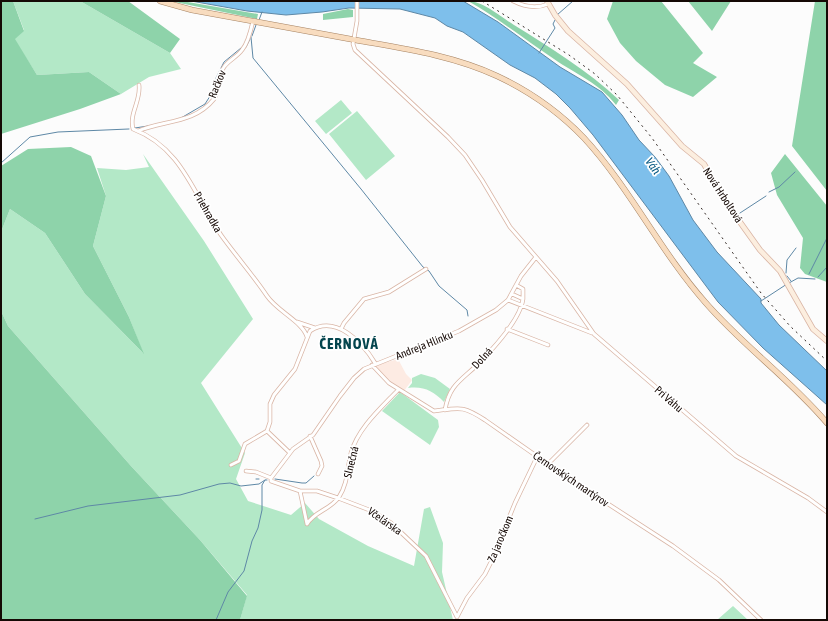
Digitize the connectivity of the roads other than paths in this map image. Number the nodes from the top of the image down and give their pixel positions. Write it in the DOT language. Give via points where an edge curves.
graph roads {
  1 [pos="160,1"];
  2 [pos="357,1"];
  3 [pos="513,1"];
  4 [pos="548,3"];
  5 [pos="256,22"];
  6 [pos="353,40"];
  7 [pos="139,85"];
  8 [pos="138,131"];
  9 [pos="536,257"];
  10 [pos="426,269"];
  11 [pos="516,285"];
  12 [pos="512,294"];
  13 [pos="523,299"];
  14 [pos="508,300"];
  15 [pos="522,306"];
  16 [pos="292,320"];
  17 [pos="315,328"];
  18 [pos="341,329"];
  19 [pos="507,329"];
  20 [pos="594,334"];
  21 [pos="306,337"];
  22 [pos="827,341"];
  23 [pos="548,345"];
  24 [pos="374,364"];
  25 [pos="398,390"];
  26 [pos="445,410"];
  27 [pos="827,424"];
  28 [pos="587,425"];
  29 [pos="267,431"];
  30 [pos="312,436"];
  31 [pos="290,452"];
  32 [pos="537,457"];
  33 [pos="548,464"];
  34 [pos="231,465"];
  35 [pos="320,470"];
  36 [pos="246,471"];
  37 [pos="271,480"];
  38 [pos="300,491"];
  39 [pos="338,498"];
  40 [pos="827,512"];
  41 [pos="457,618"];
  42 [pos="762,620"];
  1 -- 5 [label="main road"];
  2 -- 6 [label="street"];
  3 -- 4 [label="street" via="528,7 539,7"];
  4 -- 22 [label="street, Nová Hrboltová" via="570,34 627,84 682,146 704,164 722,197 760,250 780,271 813,330"];
  5 -- 6 [label="main road"];
  5 -- 8 [label="street, Račkov" via="243,49 224,68 218,80 215,97 210,103 182,120"];
  6 -- 9 [label="street, Pri Váhu" via="355,50 465,155 510,227"];
  6 -- 27 [label="main road" via="437,55 468,64 522,89 554,110 584,138 681,272 717,316"];
  7 -- 8 [label="street" via="140,96 131,120 133,129"];
  8 -- 16 [label="street, Priehradka" via="167,152 185,170 222,236 270,301"];
  9 -- 11 [label="street, Andreja Hlinku"];
  9 -- 20 [label="street, Pri Váhu" via="557,281"];
  10 -- 18 [label="street" via="389,292 364,299"];
  11 -- 12 [label="street, Andreja Hlinku"];
  11 -- 13 [label="street" via="523,289"];
  12 -- 13 [label="street"];
  12 -- 14 [label="street, Andreja Hlinku"];
  13 -- 15 [label="street"];
  14 -- 15 [label="street"];
  14 -- 24 [label="street, Andreja Hlinku" via="492,313 459,331"];
  15 -- 19 [label="street, Dolná"];
  15 -- 20 [label="street"];
  16 -- 17 [label="street"];
  16 -- 21 [label="street, Priehradka" via="305,332"];
  17 -- 18 [label="street"];
  17 -- 21 [label="street"];
  18 -- 24 [label="street, Černovských martýrov" via="360,342"];
  19 -- 23 [label="street"];
  19 -- 26 [label="street, Dolná" via="486,356 457,382 446,401"];
  20 -- 40 [label="street, Pri Váhu" via="736,456"];
  21 -- 29 [label="street" via="304,349 295,369 270,404"];
  24 -- 25 [label="street, Černovských martýrov"];
  24 -- 30 [label="street, Andreja Hlinku" via="354,378"];
  25 -- 26 [label="street, Černovských martýrov" via="434,411"];
  25 -- 39 [label="street, Slnečná" via="371,420 356,442 346,485"];
  26 -- 32 [label="street, Černovských martýrov" via="459,408 472,411"];
  28 -- 33 [label="street"];
  29 -- 31 [label="street"];
  29 -- 34 [label="street" via="242,448 239,461"];
  30 -- 31 [label="street"];
  30 -- 35 [label="street" via="321,461"];
  31 -- 37 [label="street"];
  32 -- 33 [label="street, Černovských martýrov"];
  32 -- 41 [label="street, Za jaročkom" via="491,562"];
  33 -- 42 [label="street, Černovských martýrov" via="673,546 718,580"];
  36 -- 37 [label="street, Včelárska" via="256,472"];
  37 -- 38 [label="street, Včelárska"];
  38 -- 39 [label="street, Včelárska" via="317,491"];
  38 -- 39 [label="street, Slnečná" via="307,524 310,518"];
  39 -- 41 [label="street, Včelárska" via="372,511 413,542 426,556"];
}
